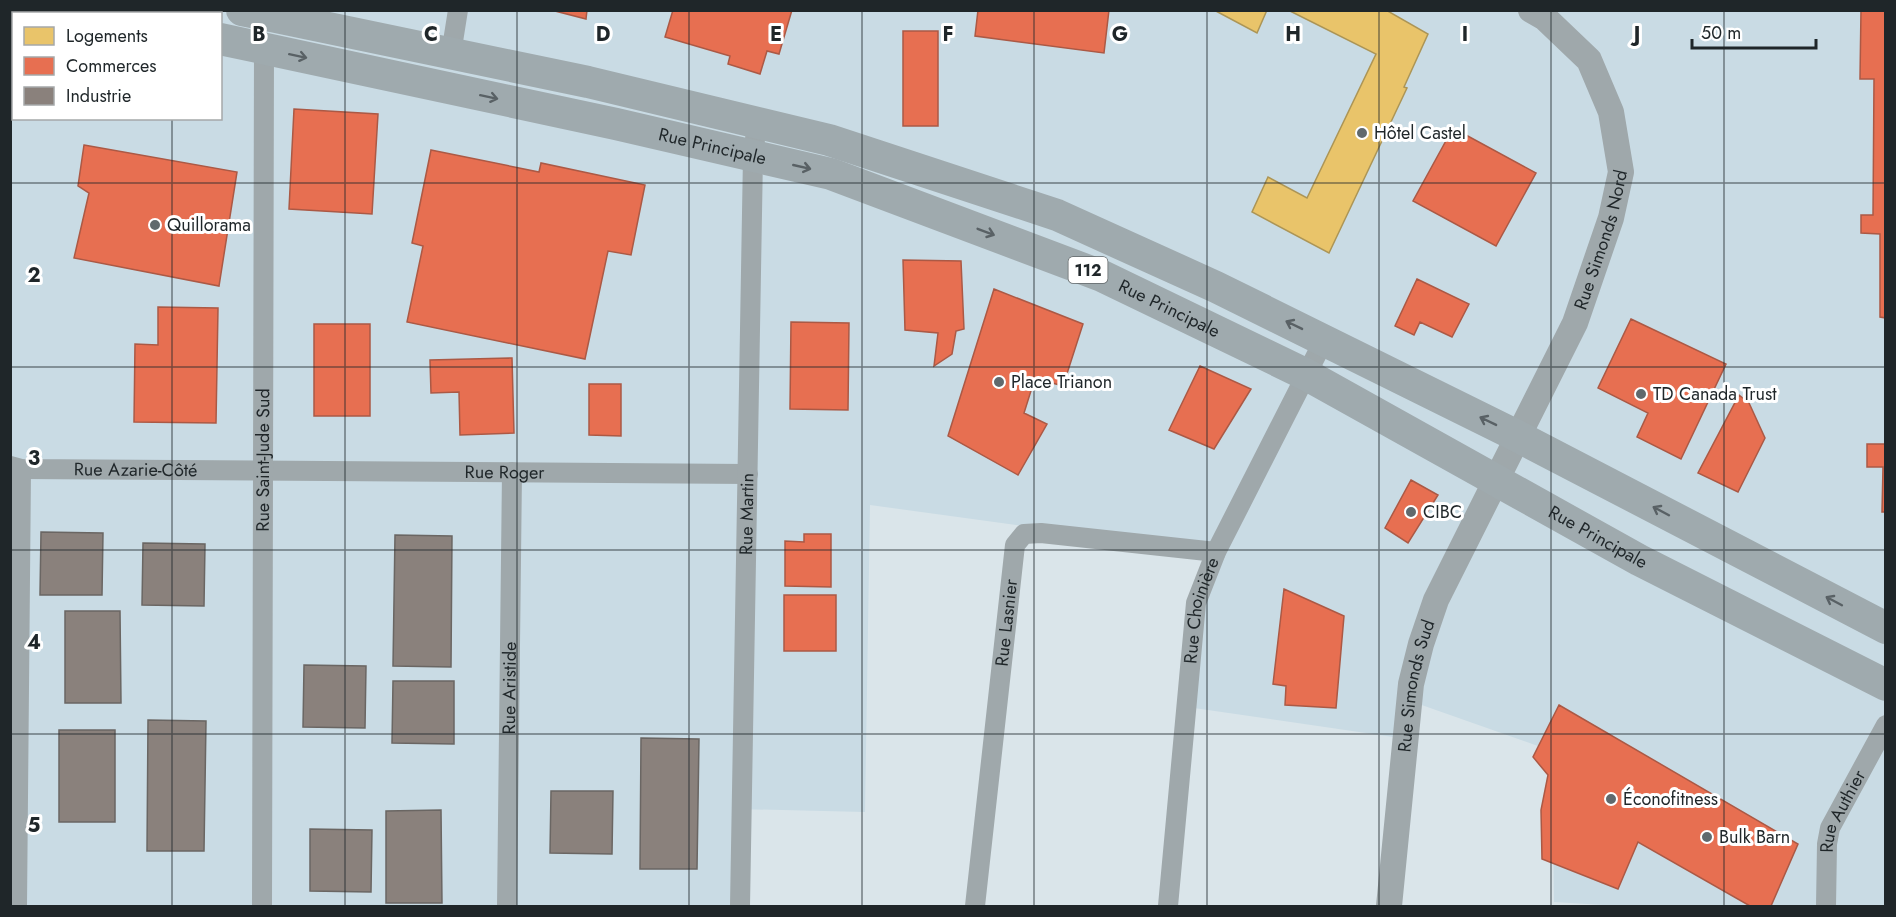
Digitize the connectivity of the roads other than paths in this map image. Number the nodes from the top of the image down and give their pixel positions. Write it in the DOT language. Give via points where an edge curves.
graph roads {
  1 [pos="458,10"];
  2 [pos="1531,10"];
  3 [pos="256,12"];
  4 [pos="222,39"];
  5 [pos="264,49"];
  6 [pos="451,54"];
  7 [pos="757,123"];
  8 [pos="753,156"];
  9 [pos="1324,340"];
  10 [pos="1307,375"];
  11 [pos="1519,437"];
  12 [pos="16,467"];
  13 [pos="262,470"];
  14 [pos="512,472"];
  15 [pos="748,474"];
  16 [pos="1496,481"];
  17 [pos="1216,552"];
  18 [pos="1886,628"];
  19 [pos="1886,685"];
  20 [pos="1886,725"];
  21 [pos="17,906"];
  22 [pos="262,906"];
  23 [pos="507,906"];
  24 [pos="740,906"];
  25 [pos="975,906"];
  26 [pos="1168,906"];
  27 [pos="1389,906"];
  28 [pos="1826,906"];
  1 -- 6 [label="street"];
  2 -- 11 [label="street, Rue Simonds Nord" via="1545,18 1589,60 1611,112 1621,172 1611,218 1575,323"];
  3 -- 5 [label="street, Rue Saint-Jude Sud"];
  3 -- 6 [label="main road, Rue Principale / 112"];
  4 -- 5 [label="main road, Rue Principale / 112"];
  5 -- 8 [label="main road, Rue Principale / 112, one-way"];
  5 -- 13 [label="street, Rue Saint-Jude Sud"];
  6 -- 7 [label="main road, Rue Principale / 112"];
  7 -- 8 [label="street, Rue Martin"];
  9 -- 7 [label="main road, Rue Principale / 112, one-way" via="1216,286 1057,215 830,140"];
  8 -- 10 [label="main road, Rue Principale / 112, one-way" via="831,174 1102,276"];
  8 -- 15 [label="street, Rue Martin"];
  9 -- 10 [label="street, Rue Choinière"];
  11 -- 9 [label="main road, Rue Principale / 112, one-way"];
  10 -- 16 [label="main road, Rue Principale / 112"];
  10 -- 17 [label="street, Rue Choinière"];
  11 -- 16 [label="street, Rue Simonds Nord"];
  18 -- 11 [label="main road, Rue Principale / 112, one-way"];
  12 -- 13 [label="street, Rue Azarie-Côté"];
  12 -- 21 [label="street"];
  13 -- 14 [label="street, Rue Roger"];
  13 -- 22 [label="street, Rue Saint-Jude Sud"];
  14 -- 15 [label="street, Rue Roger"];
  14 -- 23 [label="street, Rue Aristide"];
  15 -- 24 [label="street, Rue Martin"];
  16 -- 19 [label="main road, Rue Principale / 112" via="1639,560"];
  16 -- 27 [label="street, Rue Simonds Sud" via="1436,600 1421,644 1411,684"];
  17 -- 25 [label="street, Rue Lasnier" via="1041,533 1024,534 1015,545"];
  17 -- 26 [label="street, Rue Choinière" via="1196,603"];
  20 -- 28 [label="street, Rue Authier" via="1830,828"];
}
